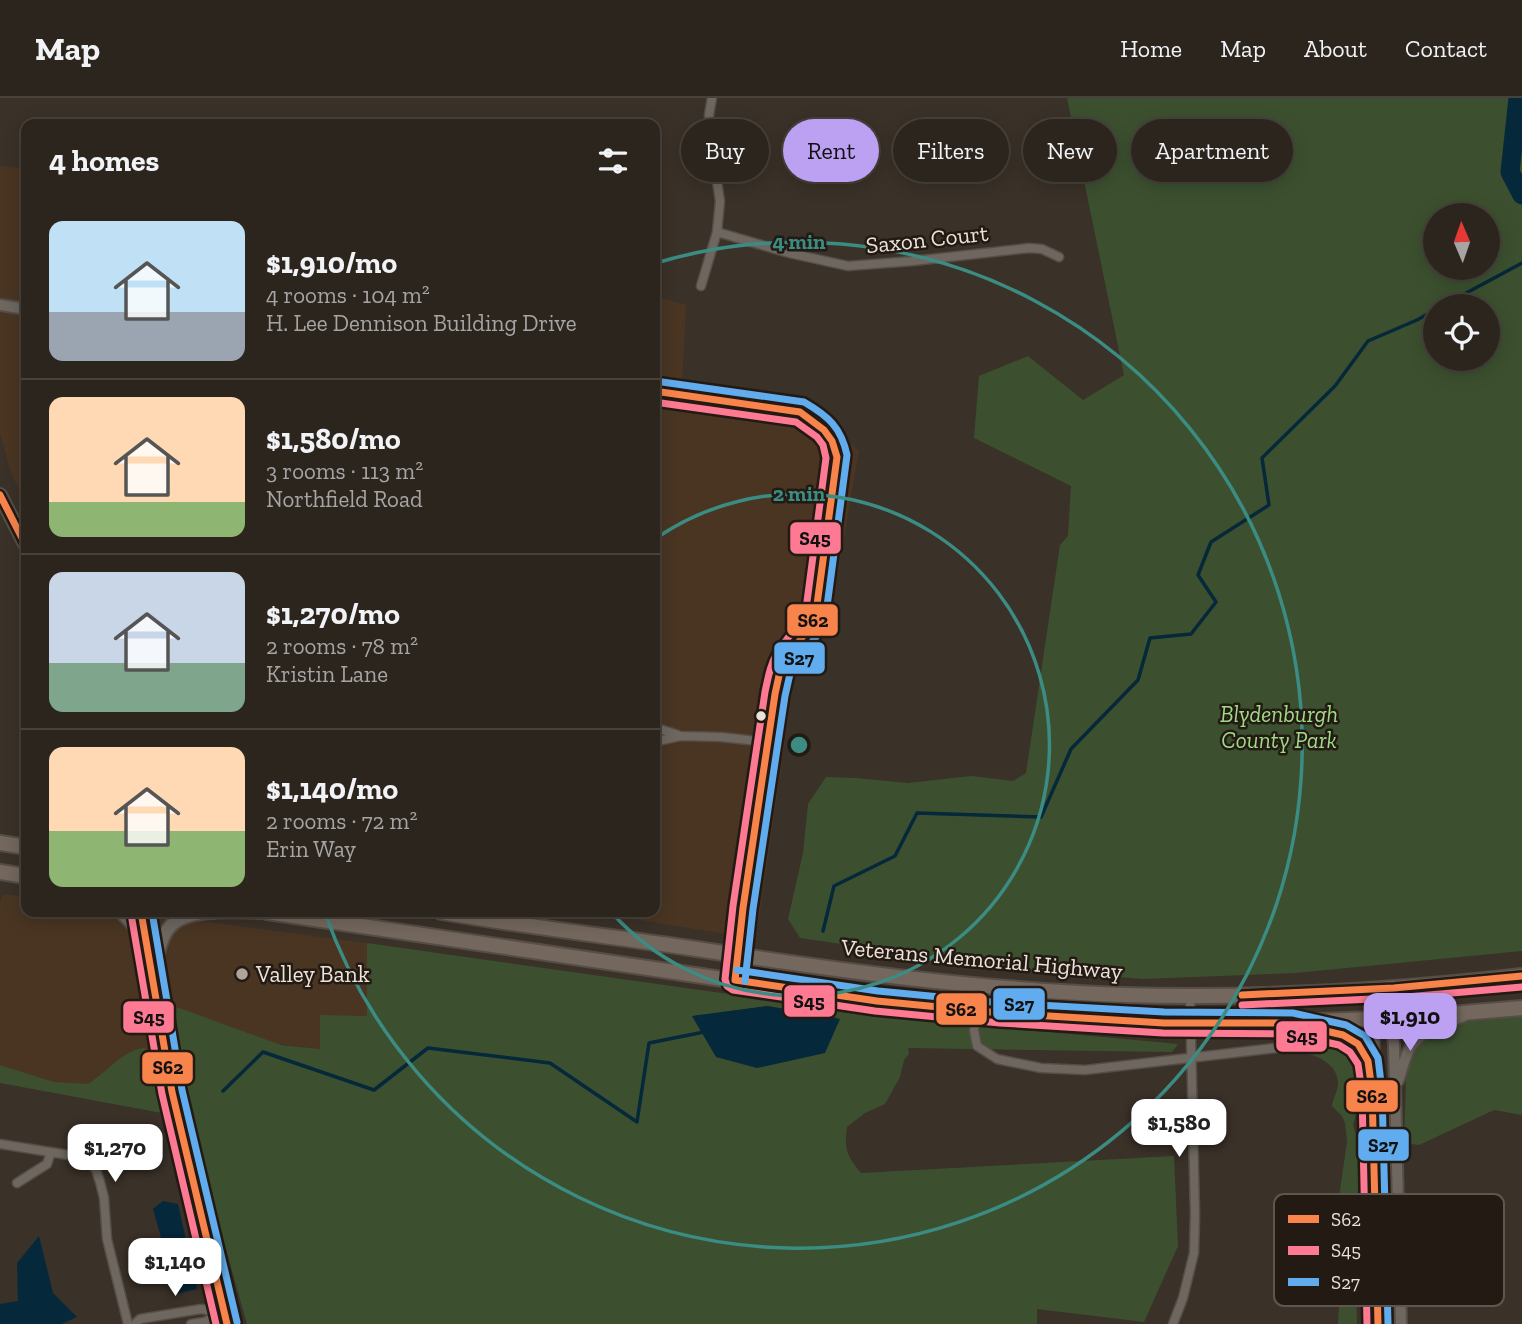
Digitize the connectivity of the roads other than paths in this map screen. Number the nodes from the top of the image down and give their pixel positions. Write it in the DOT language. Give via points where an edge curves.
graph roads {
  1 [pos="712,98"];
  2 [pos="717,232"];
  3 [pos="1059,257"];
  4 [pos="701,286"];
  5 [pos="0,305"];
  6 [pos="21,308"];
  7 [pos="660,392"];
  8 [pos="0,495"];
  9 [pos="21,536"];
  10 [pos="660,729"];
  11 [pos="681,736"];
  12 [pos="660,740"];
  13 [pos="767,742"];
  14 [pos="0,843"];
  15 [pos="21,846"];
  16 [pos="0,872"];
  17 [pos="21,876"];
  18 [pos="126,917"];
  19 [pos="142,917"];
  20 [pos="183,917"];
  21 [pos="302,917"];
  22 [pos="475,917"];
  23 [pos="146,939"];
  24 [pos="737,955"];
  25 [pos="152,972"];
  26 [pos="1522,976"];
  27 [pos="735,980"];
  28 [pos="1385,989"];
  29 [pos="1190,996"];
  30 [pos="1522,1008"];
  31 [pos="977,1011"];
  32 [pos="1470,1013"];
  33 [pos="1384,1019"];
  34 [pos="1190,1023"];
  35 [pos="1292,1023"];
  36 [pos="1284,1047"];
  37 [pos="1191,1058"];
  38 [pos="1372,1091"];
  39 [pos="1395,1091"];
  40 [pos="0,1144"];
  41 [pos="51,1152"];
  42 [pos="17,1183"];
  43 [pos="1375,1194"];
  44 [pos="1398,1194"];
  45 [pos="1378,1306"];
  46 [pos="1401,1306"];
  47 [pos="226,1319"];
  48 [pos="128,1324"];
  49 [pos="135,1324"];
  50 [pos="191,1324"];
  51 [pos="1173,1324"];
  52 [pos="1378,1324"];
  53 [pos="1401,1324"];
  1 -- 2 [label="street" via="709,114 720,201"];
  2 -- 3 [label="street, Saxon Court" via="848,265 1029,248"];
  2 -- 4 [label="street"];
  5 -- 6 [label="street"];
  7 -- 13 [label="street" via="800,412 820,424 834,444 837,457 816,612 780,671"];
  8 -- 9 [label="main road"];
  10 -- 11 [label="street"];
  11 -- 12 [label="street"];
  11 -- 13 [label="street"];
  13 -- 24 [label="street"];
  14 -- 15 [label="highway"];
  16 -- 17 [label="highway"];
  18 -- 23 [label="main road"];
  19 -- 23 [label="main road"];
  20 -- 25 [label="main road" via="166,931"];
  21 -- 27 [label="highway"];
  22 -- 24 [label="highway, Veterans Memorial Highway"];
  23 -- 25 [label="main road"];
  24 -- 27 [label="street"];
  24 -- 29 [label="highway, Veterans Memorial Highway" via="969,986"];
  25 -- 47 [label="main road" via="172,1092"];
  26 -- 28 [label="highway, Veterans Memorial Highway"];
  27 -- 31 [label="highway"];
  28 -- 29 [label="highway, Veterans Memorial Highway"];
  28 -- 33 [label="street"];
  29 -- 34 [label="street"];
  30 -- 32 [label="highway"];
  31 -- 34 [label="highway"];
  31 -- 37 [label="street" via="977,1046 997,1059 1085,1070"];
  32 -- 33 [label="highway"];
  32 -- 39 [label="street" via="1416,1041"];
  33 -- 35 [label="highway"];
  33 -- 38 [label="street" via="1374,1037"];
  33 -- 39 [label="street" via="1394,1038"];
  34 -- 35 [label="highway"];
  34 -- 37 [label="street"];
  35 -- 38 [label="street" via="1343,1035 1358,1044 1368,1061"];
  36 -- 37 [label="street"];
  37 -- 51 [label="street" via="1194,1253"];
  38 -- 43 [label="street"];
  39 -- 44 [label="street"];
  40 -- 41 [label="street"];
  41 -- 42 [label="street" via="47,1164"];
  41 -- 48 [label="street" via="81,1157 96,1170"];
  45 -- 52 [label="street"];
  46 -- 53 [label="street"];
  47 -- 49 [label="street" via="201,1309 140,1319"];
  47 -- 50 [label="street"];
}
